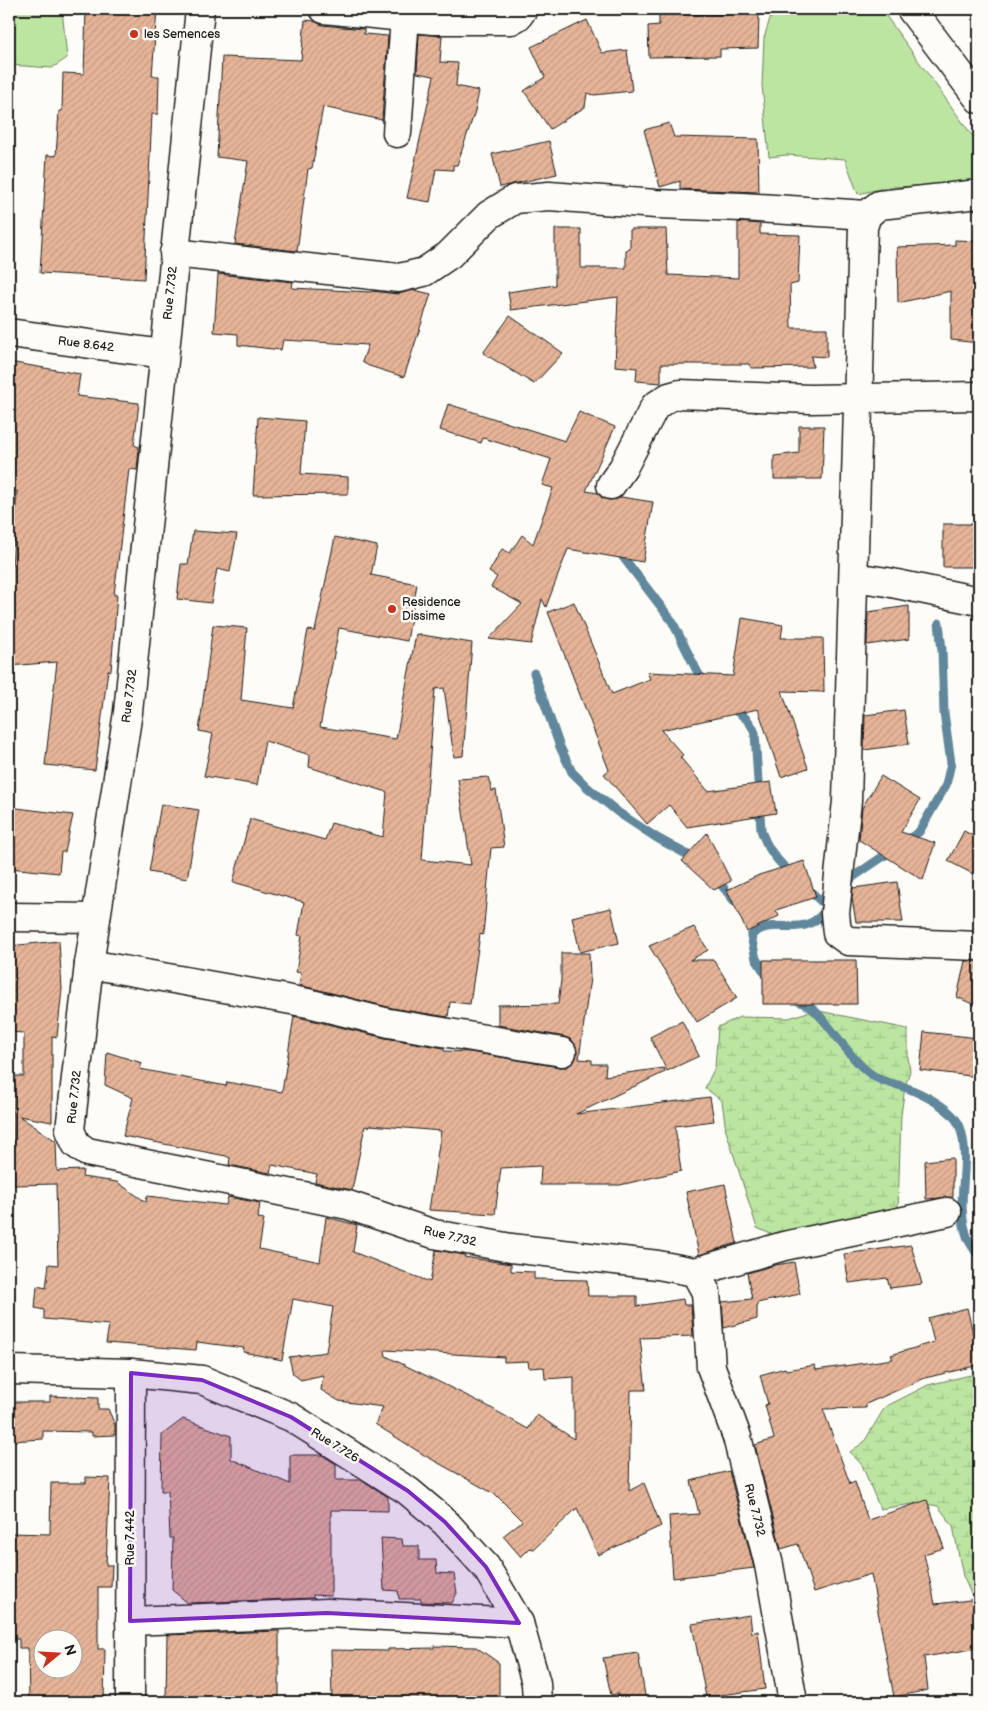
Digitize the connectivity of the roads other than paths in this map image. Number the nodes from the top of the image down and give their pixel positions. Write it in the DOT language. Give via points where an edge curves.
graph roads {
  1 [pos="200,9"];
  2 [pos="324,9"];
  3 [pos="523,9"];
  4 [pos="911,9"];
  5 [pos="405,16"];
  6 [pos="979,99"];
  7 [pos="396,133"];
  8 [pos="979,194"];
  9 [pos="867,215"];
  10 [pos="174,253"];
  11 [pos="9,333"];
  12 [pos="164,354"];
  13 [pos="979,396"];
  14 [pos="857,399"];
  15 [pos="611,485"];
  16 [pos="854,577"];
  17 [pos="979,601"];
  18 [pos="9,917"];
  19 [pos="96,918"];
  20 [pos="979,946"];
  21 [pos="89,964"];
  22 [pos="562,1052"];
  23 [pos="947,1212"];
  24 [pos="695,1272"];
  25 [pos="9,1370"];
  26 [pos="131,1373"];
  27 [pos="130,1622"];
  28 [pos="519,1623"];
  29 [pos="130,1702"];
  30 [pos="537,1702"];
  31 [pos="793,1702"];
  1 -- 10 [label="street, Rue 7.732"];
  2 -- 5 [label="street"];
  3 -- 5 [label="street" via="510,20 433,20"];
  4 -- 6 [label="street"];
  5 -- 7 [label="street"];
  8 -- 9 [label="street" via="879,205"];
  9 -- 10 [label="street" via="559,197 515,199 489,215 449,255 424,272 400,278"];
  9 -- 14 [label="street" via="863,227"];
  10 -- 12 [label="street, Rue 7.732"];
  11 -- 12 [label="street, Rue 8.642"];
  12 -- 19 [label="street, Rue 7.732" via="128,712"];
  13 -- 14 [label="street"];
  14 -- 15 [label="street" via="680,394 669,397 655,406"];
  14 -- 16 [label="street"];
  16 -- 17 [label="street"];
  16 -- 20 [label="street" via="848,801 835,913 837,933 848,941"];
  18 -- 19 [label="street"];
  19 -- 21 [label="street, Rue 7.732"];
  21 -- 22 [label="street" via="308,1003 389,1024"];
  21 -- 24 [label="street, Rue 7.732" via="70,1130 76,1144 88,1152 348,1205 434,1234 511,1248"];
  23 -- 24 [label="street" via="784,1246"];
  24 -- 31 [label="street, Rue 7.732" via="706,1292 711,1366 737,1437 769,1565"];
  25 -- 26 [label="street, Rue 7.726"];
  26 -- 27 [label="street, Rue 7.442"];
  26 -- 28 [label="street, Rue 7.726" via="202,1380 291,1417 408,1491 445,1522 486,1567"];
  27 -- 28 [label="street" via="327,1613"];
  27 -- 29 [label="street, Rue 7.442"];
  28 -- 30 [label="street, Rue 7.726" via="536,1683"];
}
